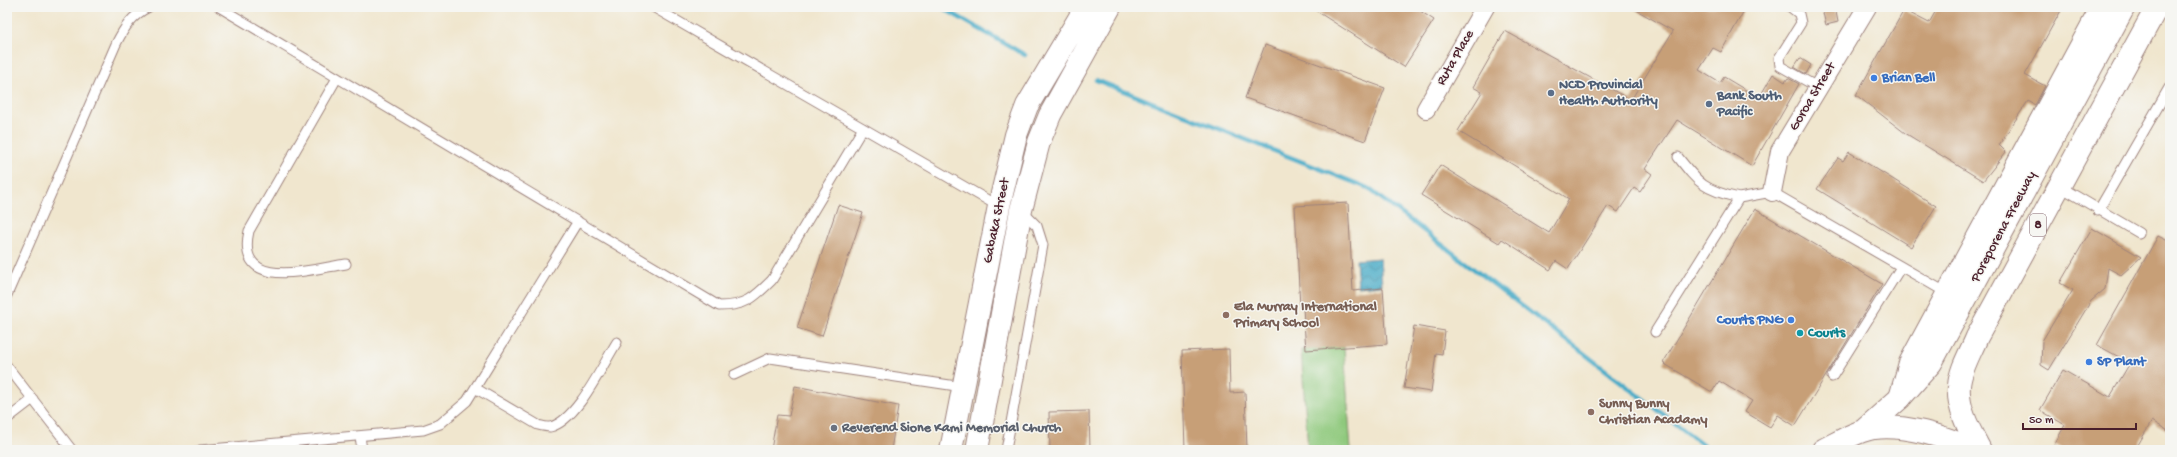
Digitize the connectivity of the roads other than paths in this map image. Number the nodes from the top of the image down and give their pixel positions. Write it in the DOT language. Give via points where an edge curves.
graph roads {
  1 [pos="149,7"];
  2 [pos="219,7"];
  3 [pos="653,7"];
  4 [pos="1086,7"];
  5 [pos="1110,7"];
  6 [pos="1485,7"];
  7 [pos="1790,7"];
  8 [pos="1867,7"];
  9 [pos="2102,7"];
  10 [pos="2124,7"];
  11 [pos="2157,7"];
  12 [pos="337,78"];
  13 [pos="2170,86"];
  14 [pos="1819,88"];
  15 [pos="1426,109"];
  16 [pos="863,128"];
  17 [pos="1678,157"];
  18 [pos="2059,186"];
  19 [pos="1772,192"];
  20 [pos="1739,198"];
  21 [pos="1010,208"];
  22 [pos="2098,211"];
  23 [pos="578,221"];
  24 [pos="2139,233"];
  25 [pos="346,264"];
  26 [pos="1901,267"];
  27 [pos="1947,293"];
  28 [pos="7,295"];
  29 [pos="1655,332"];
  30 [pos="617,342"];
  31 [pos="7,366"];
  32 [pos="734,375"];
  33 [pos="1832,377"];
  34 [pos="475,388"];
  35 [pos="963,388"];
  36 [pos="1900,398"];
  37 [pos="33,399"];
  38 [pos="7,419"];
  39 [pos="1864,431"];
  40 [pos="360,436"];
  41 [pos="229,449"];
  42 [pos="72,450"];
  43 [pos="200,450"];
  44 [pos="362,450"];
  45 [pos="951,450"];
  46 [pos="977,450"];
  47 [pos="1006,450"];
  48 [pos="1823,450"];
  49 [pos="1972,450"];
  50 [pos="1980,450"];
  1 -- 28 [label="lane" via="134,15 116,44"];
  2 -- 12 [label="lane"];
  3 -- 16 [label="lane"];
  4 -- 21 [label="main road, Gabaka Street" via="1027,106 1016,135"];
  5 -- 21 [label="main road, Gabaka Street" via="1050,115"];
  6 -- 15 [label="street, Ruta Place"];
  7 -- 14 [label="lane" via="1799,14 1801,23 1779,58 1780,66"];
  8 -- 14 [label="street, Goroa Street"];
  9 -- 27 [label="main road"];
  10 -- 36 [label="main road, Poreporena Freeway / 8" via="1931,363"];
  11 -- 18 [label="main road, Poreporena Freeway / 8"];
  12 -- 23 [label="lane"];
  12 -- 25 [label="lane" via="249,231 246,245 255,266 266,272 285,273"];
  13 -- 22 [label="lane"];
  14 -- 19 [label="street, Goroa Street" via="1780,151"];
  16 -- 21 [label="lane"];
  16 -- 23 [label="lane" via="772,280 753,298 742,304 719,306"];
  17 -- 20 [label="lane" via="1700,185"];
  18 -- 22 [label="lane"];
  18 -- 50 [label="main road, Poreporena Freeway / 8" via="1977,337 1962,373 1959,386 1960,400 1966,423"];
  19 -- 20 [label="lane"];
  19 -- 26 [label="lane"];
  20 -- 29 [label="lane"];
  21 -- 35 [label="main road, Gabaka Street"];
  21 -- 46 [label="main road, Gabaka Street"];
  21 -- 47 [label="lane" via="1037,226 1043,245"];
  22 -- 24 [label="lane"];
  23 -- 34 [label="lane"];
  26 -- 27 [label="lane"];
  26 -- 33 [label="lane"];
  27 -- 36 [label="main road" via="1910,363"];
  30 -- 34 [label="lane" via="579,404 560,423 549,427 538,426"];
  31 -- 37 [label="lane"];
  32 -- 35 [label="lane" via="770,358"];
  34 -- 40 [label="lane" via="467,401 440,424 423,430"];
  35 -- 45 [label="main road, Gabaka Street"];
  36 -- 39 [label="main road, Poreporena Freeway / 8"];
  37 -- 38 [label="lane"];
  37 -- 42 [label="lane"];
  39 -- 48 [label="main road"];
  39 -- 49 [label="main road" via="1894,428 1930,434"];
  40 -- 41 [label="lane"];
  40 -- 44 [label="lane"];
  41 -- 43 [label="lane"];
}
